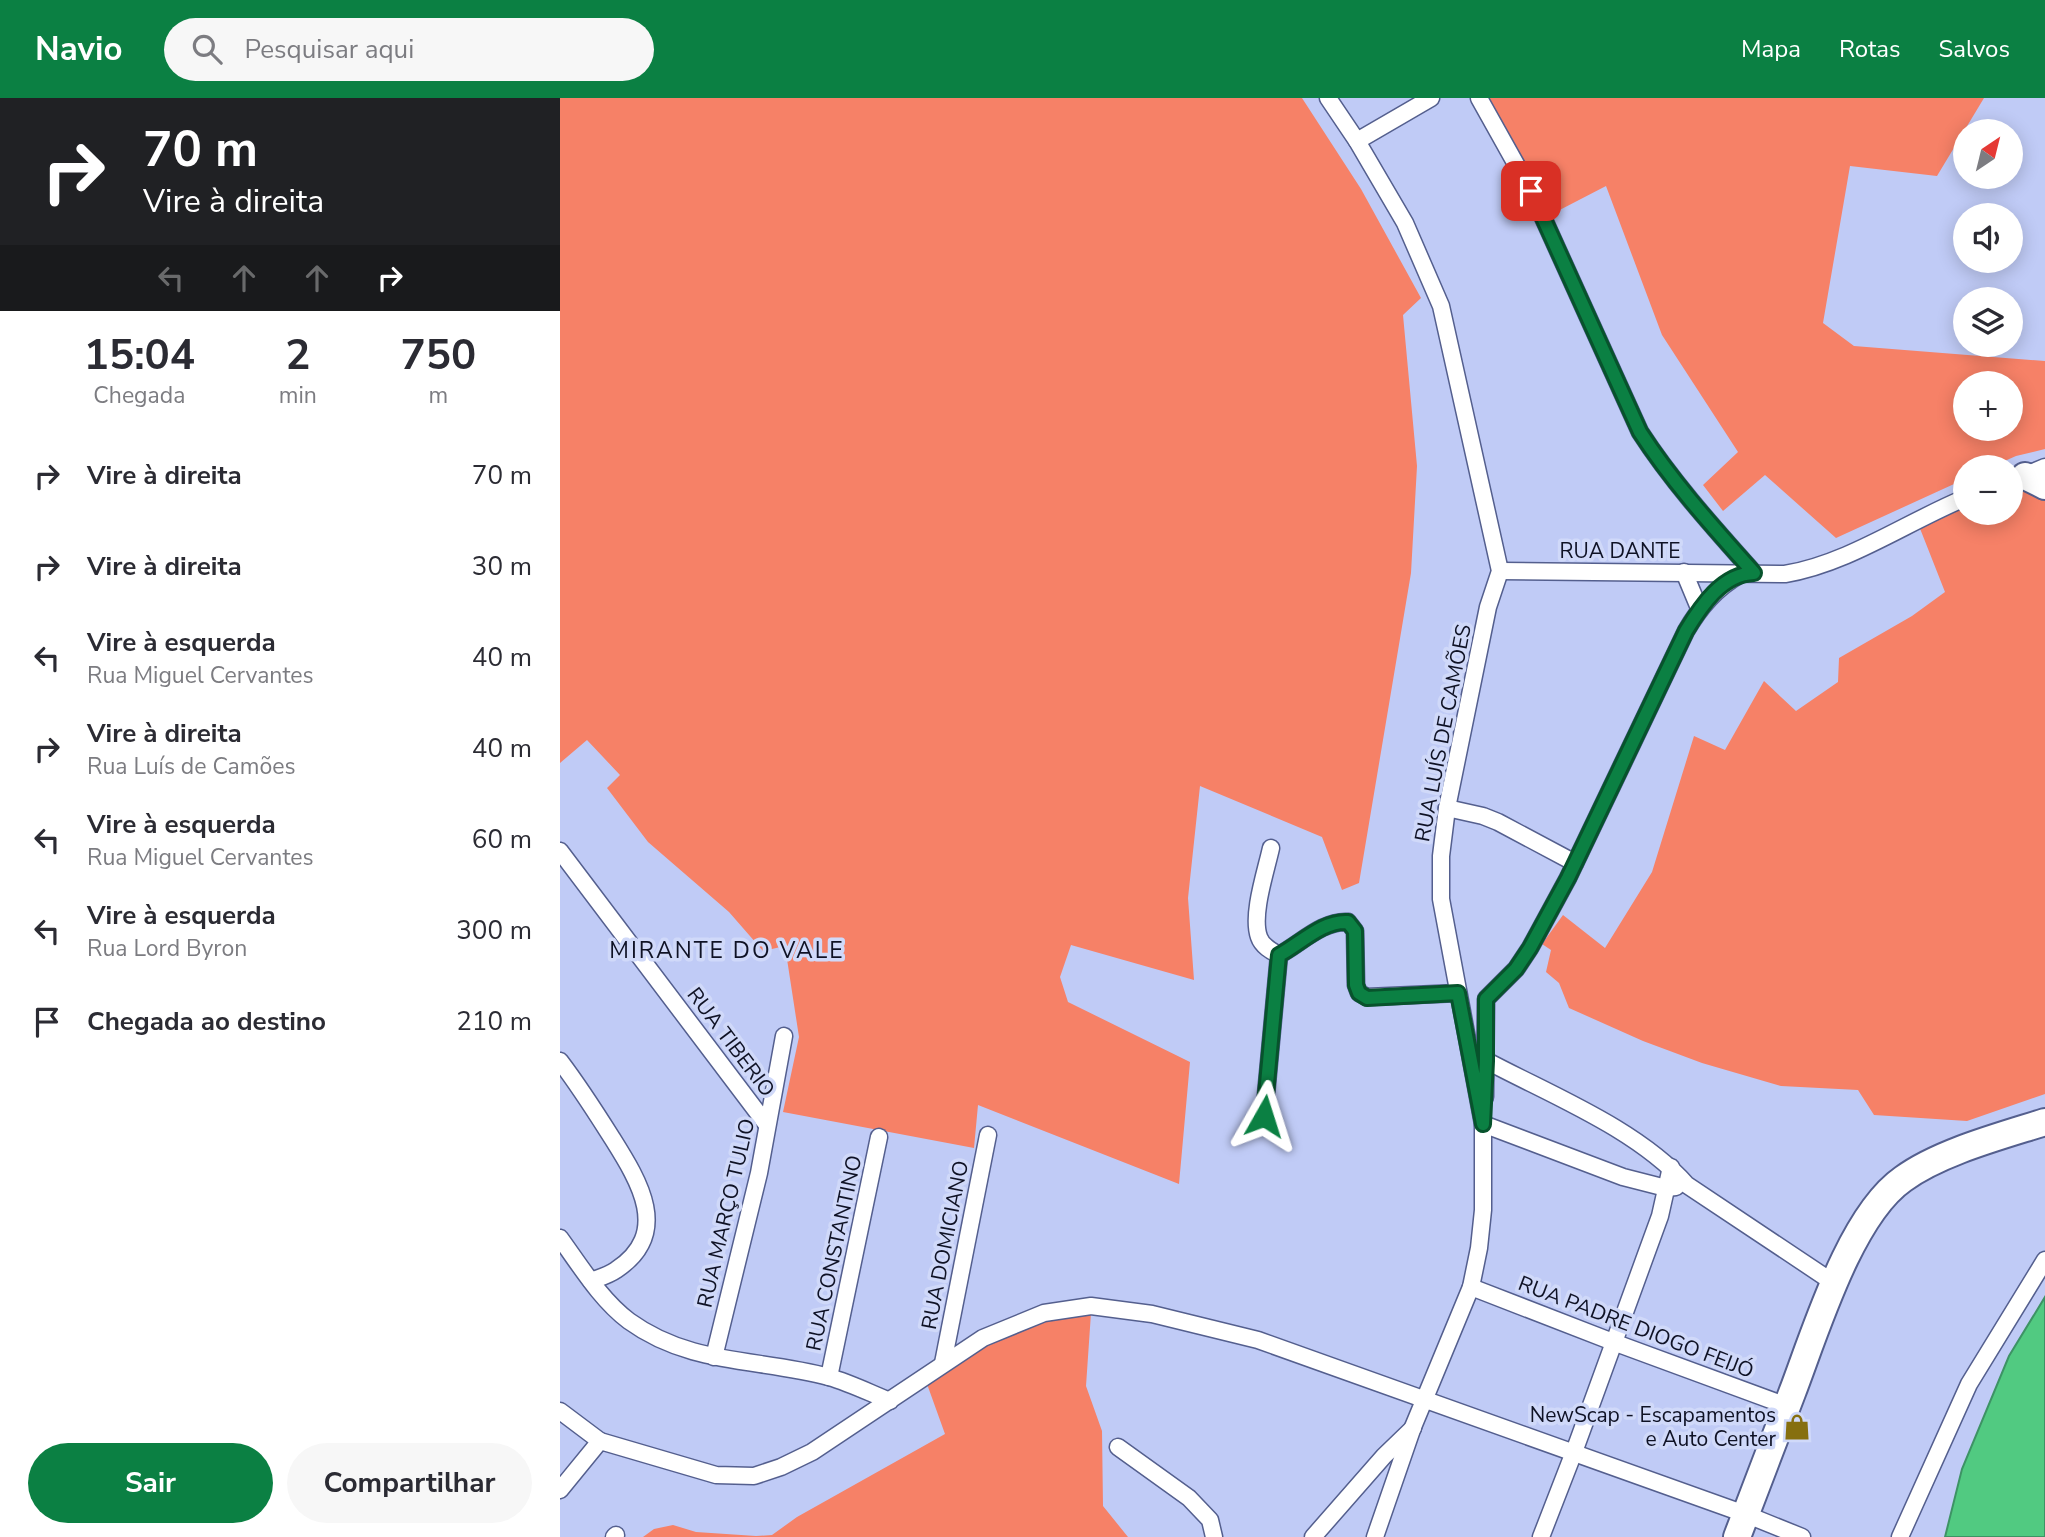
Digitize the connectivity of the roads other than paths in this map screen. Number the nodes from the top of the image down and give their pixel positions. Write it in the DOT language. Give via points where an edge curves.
graph roads {
  1 [pos="1328,98"];
  2 [pos="1431,98"];
  3 [pos="1479,98"];
  4 [pos="1357,141"];
  5 [pos="1953,504"];
  6 [pos="1500,571"];
  7 [pos="1684,572"];
  8 [pos="1748,573"];
  9 [pos="1699,608"];
  10 [pos="1447,808"];
  11 [pos="1271,848"];
  12 [pos="560,851"];
  13 [pos="1575,863"];
  14 [pos="1279,955"];
  15 [pos="1458,993"];
  16 [pos="783,1036"];
  17 [pos="560,1061"];
  18 [pos="1486,1061"];
  19 [pos="1264,1116"];
  20 [pos="2045,1122"];
  21 [pos="1483,1124"];
  22 [pos="767,1125"];
  23 [pos="988,1135"];
  24 [pos="879,1137"];
  25 [pos="1671,1167"];
  26 [pos="1687,1185"];
  27 [pos="1666,1188"];
  28 [pos="560,1238"];
  29 [pos="2045,1259"];
  30 [pos="591,1281"];
  31 [pos="1834,1283"];
  32 [pos="1471,1287"];
  33 [pos="1613,1342"];
  34 [pos="714,1357"];
  35 [pos="943,1363"];
  36 [pos="829,1377"];
  37 [pos="1426,1400"];
  38 [pos="890,1401"];
  39 [pos="1787,1406"];
  40 [pos="560,1411"];
  41 [pos="1413,1427"];
  42 [pos="600,1441"];
  43 [pos="1118,1447"];
  44 [pos="1574,1452"];
  45 [pos="1400,1469"];
  46 [pos="1367,1476"];
  47 [pos="560,1490"];
  48 [pos="1210,1520"];
  49 [pos="1741,1526"];
  50 [pos="1214,1537"];
  51 [pos="1222,1537"];
  52 [pos="1313,1537"];
  53 [pos="1375,1537"];
  54 [pos="1541,1537"];
  55 [pos="1802,1537"];
  56 [pos="1900,1537"];
  1 -- 4 [label="street"];
  2 -- 4 [label="street"];
  3 -- 8 [label="street" via="1531,191 1640,432"];
  4 -- 6 [label="street" via="1405,223 1441,306"];
  5 -- 8 [label="street, RUA DANTE" via="1816,567 1785,574"];
  6 -- 7 [label="street, RUA DANTE"];
  6 -- 10 [label="street, RUA LUÍS DE CAMÕES" via="1488,607"];
  7 -- 8 [label="street, RUA DANTE"];
  7 -- 9 [label="street"];
  8 -- 9 [label="street" via="1728,581"];
  9 -- 13 [label="street"];
  10 -- 13 [label="street" via="1498,822"];
  10 -- 15 [label="street, RUA LUÍS DE CAMÕES" via="1441,899"];
  11 -- 14 [label="street" via="1256,925 1259,939"];
  12 -- 22 [label="street, RUA TIBERIO"];
  13 -- 18 [label="street" via="1530,948 1486,999"];
  14 -- 15 [label="street" via="1328,925 1348,922 1355,931 1359,993 1367,998"];
  14 -- 19 [label="street"];
  15 -- 21 [label="street, RUA LUÍS DE CAMÕES"];
  16 -- 22 [label="street, RUA MARÇO TULIO"];
  17 -- 30 [label="street" via="634,1173 648,1223 638,1248 616,1270"];
  18 -- 21 [label="street"];
  18 -- 25 [label="street" via="1594,1117"];
  20 -- 31 [label="highway" via="1973,1146 1902,1179 1866,1220"];
  21 -- 27 [label="street" via="1623,1177"];
  21 -- 32 [label="street, RUA LUÍS DE CAMÕES" via="1483,1210"];
  22 -- 34 [label="street, RUA MARÇO TULIO"];
  23 -- 35 [label="street, RUA DOMICIANO"];
  24 -- 36 [label="street, RUA CONSTANTINO"];
  25 -- 26 [label="street"];
  25 -- 27 [label="street"];
  26 -- 27 [label="street"];
  26 -- 31 [label="street"];
  27 -- 33 [label="street"];
  28 -- 30 [label="street"];
  29 -- 56 [label="street" via="1969,1384"];
  30 -- 34 [label="street" via="606,1299 655,1337"];
  31 -- 39 [label="highway"];
  32 -- 33 [label="street, RUA PADRE DIOGO FEIJÓ"];
  32 -- 37 [label="street, RUA LUÍS DE CAMÕES"];
  33 -- 39 [label="street, RUA PADRE DIOGO FEIJÓ"];
  33 -- 44 [label="street"];
  34 -- 36 [label="street"];
  35 -- 37 [label="street" via="983,1338 1044,1313 1091,1306 1152,1314 1258,1340"];
  35 -- 38 [label="street"];
  36 -- 38 [label="street"];
  37 -- 41 [label="street, RUA LUÍS DE CAMÕES"];
  37 -- 44 [label="street"];
  38 -- 42 [label="street" via="812,1452 754,1476 716,1475"];
  39 -- 49 [label="highway"];
  40 -- 42 [label="street"];
  41 -- 45 [label="street"];
  41 -- 46 [label="street"];
  42 -- 47 [label="street"];
  43 -- 48 [label="street" via="1180,1491"];
  44 -- 49 [label="street"];
  44 -- 54 [label="street"];
  45 -- 46 [label="street"];
  45 -- 53 [label="street"];
  46 -- 52 [label="street"];
  48 -- 50 [label="street"];
  48 -- 51 [label="street"];
  49 -- 55 [label="street"];
}
